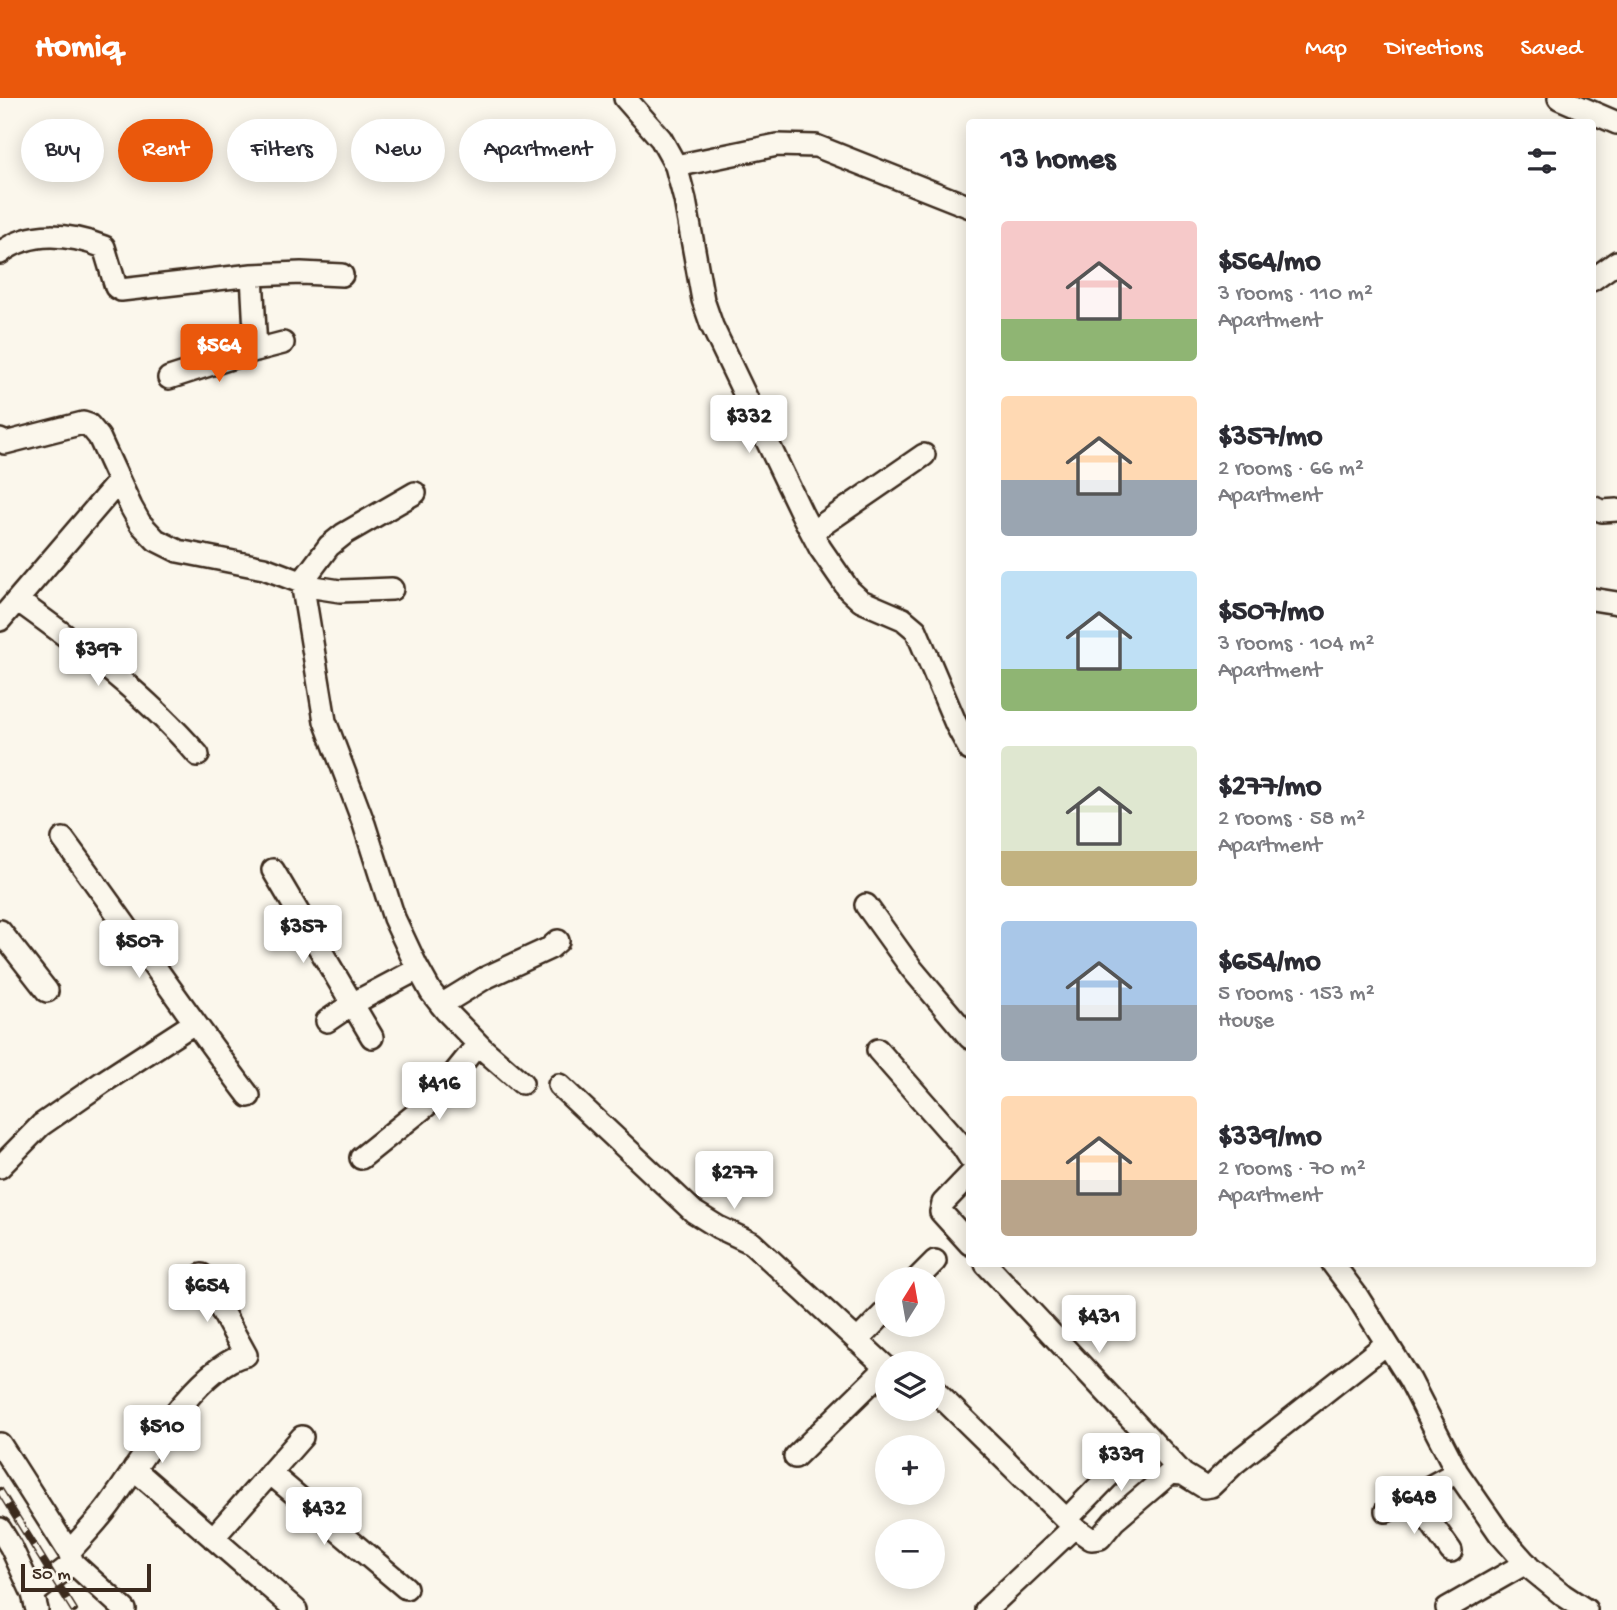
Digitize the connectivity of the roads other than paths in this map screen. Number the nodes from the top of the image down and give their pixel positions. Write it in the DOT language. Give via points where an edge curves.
graph roads {
  1 [pos="625,98"];
  2 [pos="1559,98"];
  3 [pos="1617,123"];
  4 [pos="676,166"];
  5 [pos="966,205"];
  6 [pos="0,253"];
  7 [pos="1617,262"];
  8 [pos="252,275"];
  9 [pos="342,275"];
  10 [pos="1596,277"];
  11 [pos="284,344"];
  12 [pos="256,350"];
  13 [pos="169,378"];
  14 [pos="0,440"];
  15 [pos="925,455"];
  16 [pos="119,481"];
  17 [pos="415,493"];
  18 [pos="1596,509"];
  19 [pos="1617,510"];
  20 [pos="812,532"];
  21 [pos="302,582"];
  22 [pos="392,589"];
  23 [pos="17,600"];
  24 [pos="1596,600"];
  25 [pos="1617,603"];
  26 [pos="0,620"];
  27 [pos="966,743"];
  28 [pos="198,755"];
  29 [pos="63,839"];
  30 [pos="272,870"];
  31 [pos="866,905"];
  32 [pos="0,931"];
  33 [pos="558,941"];
  34 [pos="418,970"];
  35 [pos="47,991"];
  36 [pos="352,1004"];
  37 [pos="441,1005"];
  38 [pos="327,1021"];
  39 [pos="194,1023"];
  40 [pos="966,1033"];
  41 [pos="372,1037"];
  42 [pos="478,1044"];
  43 [pos="878,1050"];
  44 [pos="522,1083"];
  45 [pos="559,1086"];
  46 [pos="248,1096"];
  47 [pos="966,1152"];
  48 [pos="361,1158"];
  49 [pos="0,1167"];
  50 [pos="966,1179"];
  51 [pos="966,1239"];
  52 [pos="934,1261"];
  53 [pos="928,1267"];
  54 [pos="989,1267"];
  55 [pos="1335,1267"];
  56 [pos="202,1275"];
  57 [pos="875,1323"];
  58 [pos="858,1341"];
  59 [pos="1386,1345"];
  60 [pos="875,1357"];
  61 [pos="875,1379"];
  62 [pos="945,1401"];
  63 [pos="302,1437"];
  64 [pos="1147,1437"];
  65 [pos="0,1444"];
  66 [pos="795,1457"];
  67 [pos="134,1469"];
  68 [pos="1457,1472"];
  69 [pos="270,1473"];
  70 [pos="1183,1474"];
  71 [pos="1413,1497"];
  72 [pos="1386,1511"];
  73 [pos="1070,1523"];
  74 [pos="0,1529"];
  75 [pos="213,1538"];
  76 [pos="1451,1551"];
  77 [pos="71,1558"];
  78 [pos="1526,1563"];
  79 [pos="406,1588"];
  80 [pos="35,1602"];
  81 [pos="1447,1608"];
  82 [pos="125,1610"];
  83 [pos="296,1610"];
  84 [pos="986,1610"];
  85 [pos="1586,1610"];
  1 -- 4 [label="street" via="661,139"];
  2 -- 3 [label="street"];
  4 -- 5 [label="street" via="776,145 816,146"];
  4 -- 20 [label="street" via="709,318"];
  6 -- 8 [label="street" via="43,237 81,238 104,247 116,287 121,290"];
  7 -- 10 [label="street"];
  8 -- 9 [label="street"];
  8 -- 12 [label="street"];
  11 -- 12 [label="street"];
  12 -- 13 [label="street"];
  14 -- 16 [label="street" via="5,443 89,425"];
  15 -- 20 [label="street"];
  16 -- 21 [label="street" via="140,523 156,540 178,551 264,568"];
  16 -- 23 [label="street"];
  17 -- 21 [label="street" via="336,540"];
  18 -- 19 [label="street"];
  20 -- 27 [label="street" via="853,595 916,630"];
  21 -- 22 [label="street" via="340,591"];
  21 -- 34 [label="street" via="325,721 394,918"];
  23 -- 26 [label="street"];
  23 -- 28 [label="street" via="116,676"];
  24 -- 25 [label="street"];
  29 -- 39 [label="street"];
  30 -- 36 [label="street"];
  31 -- 40 [label="street"];
  32 -- 35 [label="street"];
  33 -- 37 [label="street"];
  34 -- 36 [label="street"];
  34 -- 37 [label="street"];
  36 -- 38 [label="street"];
  36 -- 41 [label="street"];
  37 -- 42 [label="street"];
  39 -- 46 [label="street"];
  39 -- 49 [label="street" via="41,1125"];
  42 -- 44 [label="street"];
  42 -- 48 [label="street" via="432,1101"];
  43 -- 47 [label="street"];
  45 -- 58 [label="street" via="694,1212 752,1243"];
  50 -- 51 [label="street" via="943,1203 942,1212"];
  52 -- 53 [label="street"];
  54 -- 64 [label="street"];
  55 -- 59 [label="street"];
  56 -- 67 [label="street" via="246,1355 217,1368 201,1382"];
  57 -- 58 [label="street"];
  58 -- 60 [label="street"];
  59 -- 68 [label="street"];
  59 -- 70 [label="street" via="1211,1486 1204,1487"];
  61 -- 66 [label="street"];
  62 -- 73 [label="street"];
  63 -- 69 [label="street"];
  64 -- 70 [label="street"];
  64 -- 73 [label="street"];
  65 -- 77 [label="street"];
  67 -- 75 [label="street"];
  67 -- 77 [label="street"];
  68 -- 71 [label="street"];
  68 -- 78 [label="street"];
  69 -- 75 [label="street"];
  69 -- 79 [label="street"];
  70 -- 73 [label="street" via="1170,1473 1100,1538 1091,1539"];
  71 -- 72 [label="street"];
  71 -- 76 [label="street"];
  73 -- 84 [label="street"];
  74 -- 80 [label="street"];
  75 -- 83 [label="street"];
  77 -- 80 [label="street"];
  77 -- 82 [label="street"];
  78 -- 81 [label="street"];
  78 -- 85 [label="street"];
}
